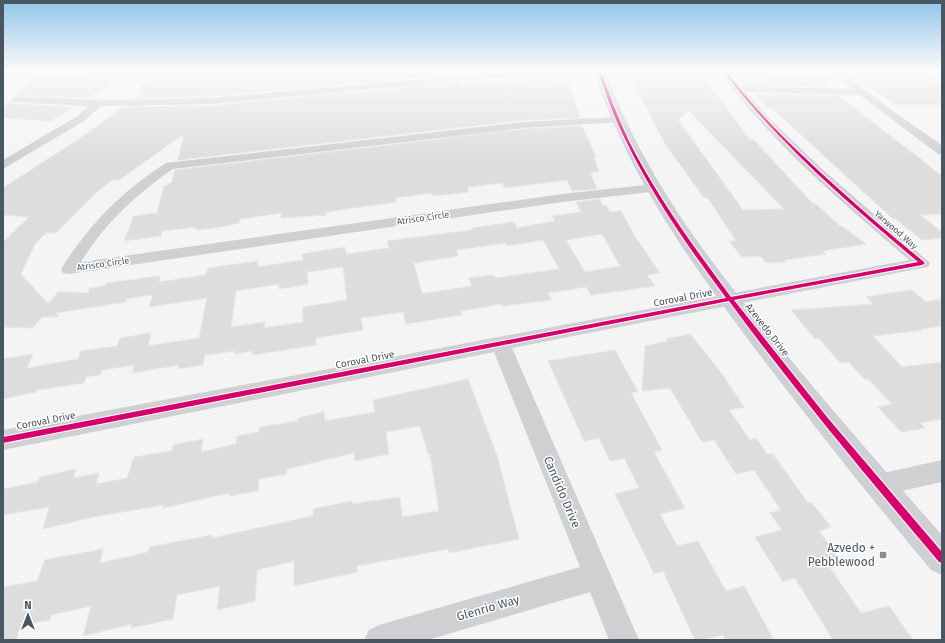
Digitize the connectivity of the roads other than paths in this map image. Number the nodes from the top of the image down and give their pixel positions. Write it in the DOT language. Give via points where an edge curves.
graph roads {
  1 [pos="16,100"];
  2 [pos="220,100"];
  3 [pos="610,100"];
  4 [pos="748,100"];
  5 [pos="871,100"];
  6 [pos="99,104"];
  7 [pos="617,120"];
  8 [pos="942,151"];
  9 [pos="3,165"];
  10 [pos="654,188"];
  11 [pos="730,299"];
  12 [pos="500,343"];
  13 [pos="3,440"];
  14 [pos="942,471"];
  15 [pos="879,485"];
  16 [pos="942,559"];
  17 [pos="597,576"];
  18 [pos="379,640"];
  19 [pos="624,640"];
  1 -- 6 [label="street"];
  2 -- 6 [label="street"];
  3 -- 7 [label="street, Azevedo Drive"];
  4 -- 11 [label="street, Yarwood Way" via="804,160 922,264"];
  5 -- 8 [label="street"];
  6 -- 9 [label="street" via="80,119"];
  7 -- 10 [label="street, Azevedo Drive"];
  7 -- 10 [label="street, Atrisco Circle" via="524,125 170,166 136,189 109,213 90,236 70,269 562,198"];
  10 -- 11 [label="street, Azevedo Drive"];
  11 -- 12 [label="street, Coroval Drive"];
  11 -- 15 [label="street, Azevedo Drive"];
  12 -- 13 [label="street, Coroval Drive"];
  12 -- 17 [label="street, Candido Drive"];
  14 -- 15 [label="street"];
  15 -- 16 [label="street, Azevedo Drive"];
  17 -- 18 [label="street, Glenrio Way"];
  17 -- 19 [label="street, Candido Drive"];
}
